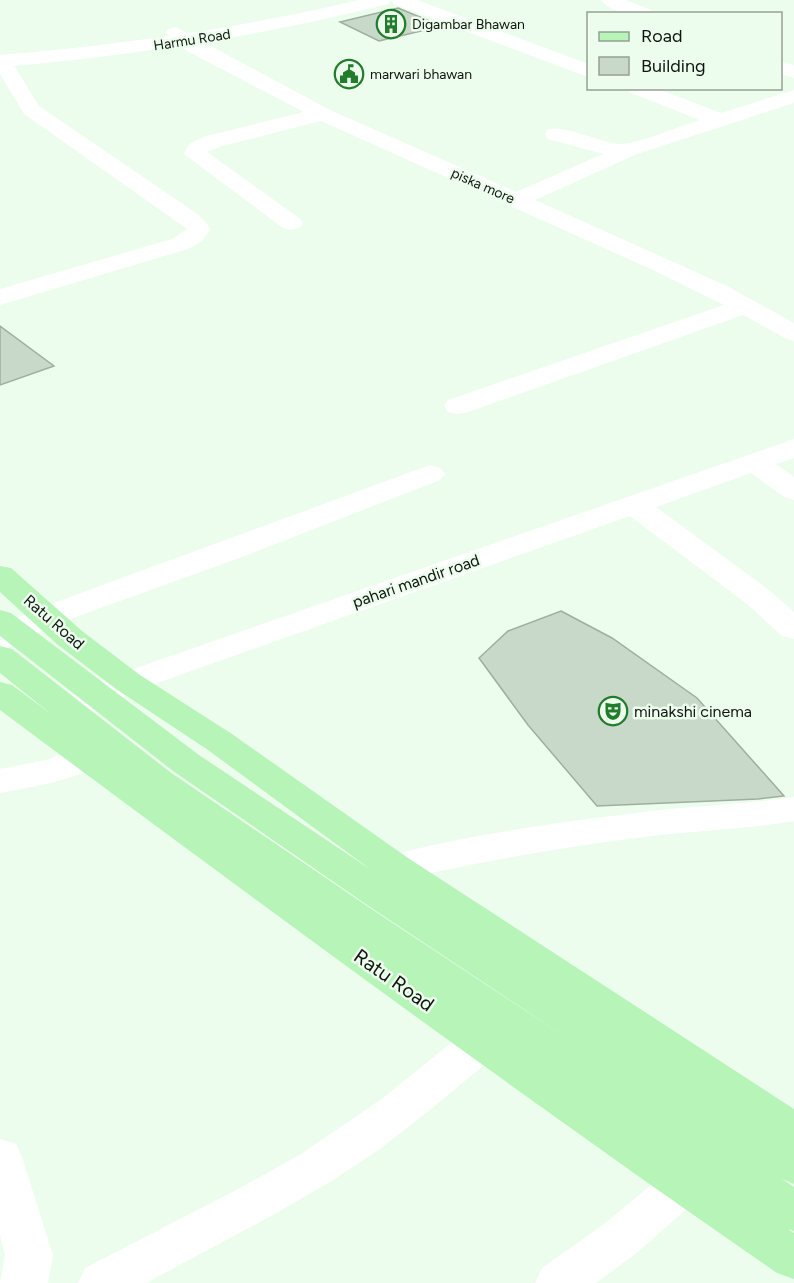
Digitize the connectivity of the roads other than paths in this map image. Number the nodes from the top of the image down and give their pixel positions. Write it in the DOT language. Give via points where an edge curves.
graph roads {
  1 [pos="344,0"];
  2 [pos="382,0"];
  3 [pos="400,0"];
  4 [pos="610,0"];
  5 [pos="639,12"];
  6 [pos="181,37"];
  7 [pos="1,58"];
  8 [pos="587,71"];
  9 [pos="641,90"];
  10 [pos="794,96"];
  11 [pos="323,114"];
  12 [pos="720,120"];
  13 [pos="556,134"];
  14 [pos="636,148"];
  15 [pos="514,201"];
  16 [pos="291,223"];
  17 [pos="0,297"];
  18 [pos="744,306"];
  19 [pos="794,333"];
  20 [pos="458,406"];
  21 [pos="794,448"];
  22 [pos="755,462"];
  23 [pos="430,474"];
  24 [pos="794,491"];
  25 [pos="634,505"];
  26 [pos="0,575"];
  27 [pos="48,616"];
  28 [pos="0,620"];
  29 [pos="794,629"];
  30 [pos="0,639"];
  31 [pos="0,656"];
  32 [pos="128,682"];
  33 [pos="2,699"];
  34 [pos="42,724"];
  35 [pos="88,756"];
  36 [pos="0,781"];
  37 [pos="794,808"];
  38 [pos="394,867"];
  39 [pos="280,899"];
  40 [pos="482,1042"];
  41 [pos="794,1132"];
  42 [pos="0,1157"];
  43 [pos="794,1165"];
  44 [pos="684,1184"];
  45 [pos="794,1212"];
  46 [pos="794,1259"];
  47 [pos="24,1283"];
  48 [pos="102,1283"];
  49 [pos="559,1283"];
  1 -- 6 [label="street, Harmu Road"];
  2 -- 6 [label="street, Harmu Road" via="310,17"];
  3 -- 8 [label="street"];
  4 -- 5 [label="street"];
  6 -- 7 [label="street, Harmu Road" via="83,55"];
  6 -- 11 [label="street, piska more"];
  7 -- 17 [label="street" via="31,110 199,229 180,244"];
  9 -- 12 [label="street"];
  10 -- 12 [label="street"];
  11 -- 15 [label="street, piska more"];
  11 -- 16 [label="street" via="214,141 195,154"];
  12 -- 14 [label="street"];
  13 -- 14 [label="street" via="612,151"];
  14 -- 15 [label="street"];
  15 -- 18 [label="street, piska more" via="662,265"];
  18 -- 19 [label="street, piska more"];
  18 -- 20 [label="street"];
  21 -- 22 [label="street, pahari mandir road"];
  22 -- 24 [label="street"];
  22 -- 25 [label="street, pahari mandir road"];
  23 -- 27 [label="street"];
  25 -- 29 [label="street" via="758,597"];
  25 -- 32 [label="street, pahari mandir road"];
  26 -- 27 [label="main road, Ratu Road"];
  27 -- 30 [label="street"];
  27 -- 32 [label="main road, Ratu Road"];
  28 -- 43 [label="main road" via="186,763"];
  31 -- 45 [label="main road" via="157,780"];
  32 -- 34 [label="street, pahari mandir road"];
  32 -- 38 [label="main road, Ratu Road" via="220,742"];
  33 -- 34 [label="main road, Ratu Road"];
  34 -- 35 [label="main road, Ratu Road"];
  35 -- 36 [label="street" via="54,770"];
  35 -- 39 [label="main road, Ratu Road"];
  37 -- 38 [label="street" via="749,816 637,825 474,850"];
  38 -- 39 [label="street"];
  38 -- 41 [label="main road, Ratu Road"];
  39 -- 40 [label="main road, Ratu Road"];
  40 -- 44 [label="main road, Ratu Road"];
  40 -- 48 [label="street" via="422,1094 344,1149 280,1188"];
  42 -- 47 [label="street" via="29,1255"];
  44 -- 46 [label="main road, Ratu Road"];
  44 -- 49 [label="street" via="621,1238"];
}
